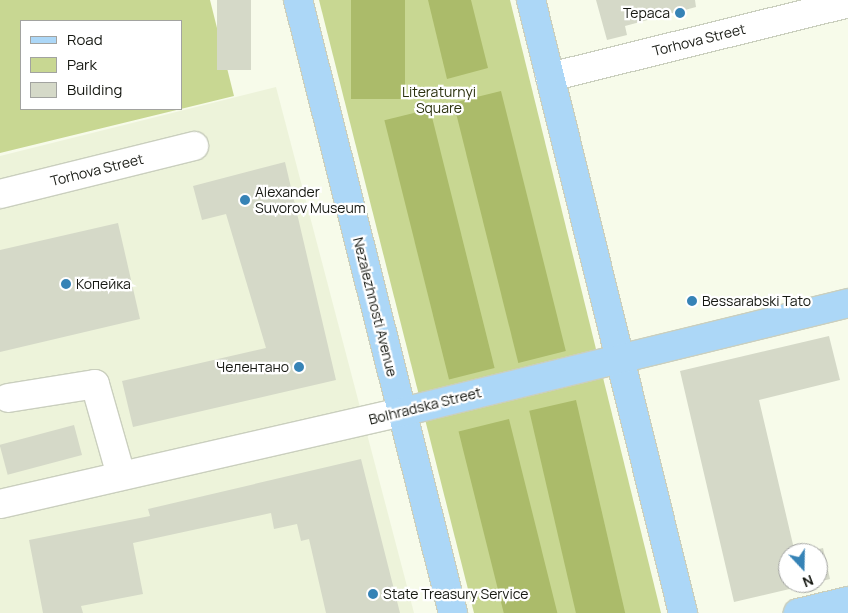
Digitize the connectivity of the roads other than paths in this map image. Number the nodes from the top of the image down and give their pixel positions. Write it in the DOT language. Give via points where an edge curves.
graph roads {
  1 [pos="298,0"];
  2 [pos="531,0"];
  3 [pos="848,4"];
  4 [pos="550,77"];
  5 [pos="194,146"];
  6 [pos="0,194"];
  7 [pos="848,304"];
  8 [pos="620,360"];
  9 [pos="8,398"];
  10 [pos="402,412"];
  11 [pos="121,475"];
  12 [pos="0,504"];
  13 [pos="848,601"];
  14 [pos="453,613"];
  15 [pos="683,613"];
  16 [pos="798,613"];
  1 -- 10 [label="main road, Nezalezhnosti Avenue"];
  2 -- 4 [label="main road"];
  3 -- 4 [label="street, Torhova Street"];
  4 -- 8 [label="main road"];
  5 -- 6 [label="street, Torhova Street"];
  7 -- 8 [label="main road, Bolhradska Street"];
  8 -- 10 [label="main road, Bolhradska Street"];
  8 -- 15 [label="main road"];
  9 -- 11 [label="street" via="95,384"];
  10 -- 11 [label="street, Bolhradska Street"];
  10 -- 14 [label="main road, Nezalezhnosti Avenue"];
  11 -- 12 [label="street, Bolhradska Street"];
  13 -- 16 [label="main road"];
}
